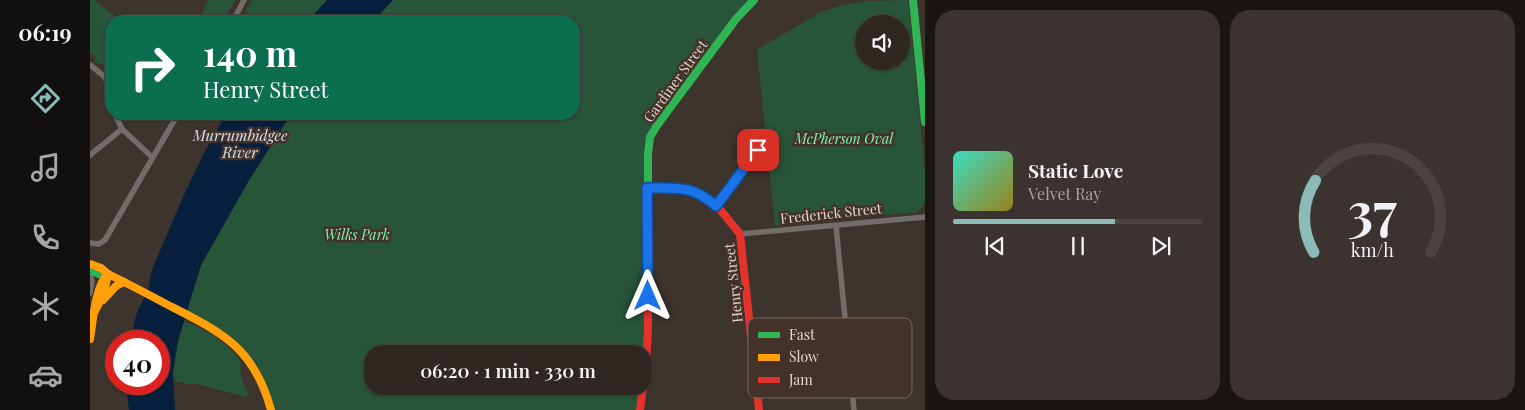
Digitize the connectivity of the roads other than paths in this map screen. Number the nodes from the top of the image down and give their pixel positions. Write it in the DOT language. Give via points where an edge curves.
graph roads {
  1 [pos="244,0"];
  2 [pos="754,0"];
  3 [pos="913,0"];
  4 [pos="236,15"];
  5 [pos="922,60"];
  6 [pos="90,65"];
  7 [pos="105,78"];
  8 [pos="118,120"];
  9 [pos="174,120"];
  10 [pos="925,122"];
  11 [pos="122,129"];
  12 [pos="758,150"];
  13 [pos="90,156"];
  14 [pos="152,157"];
  15 [pos="647,188"];
  16 [pos="716,206"];
  17 [pos="925,217"];
  18 [pos="836,226"];
  19 [pos="740,234"];
  20 [pos="90,244"];
  21 [pos="90,264"];
  22 [pos="90,270"];
  23 [pos="108,274"];
  24 [pos="91,277"];
  25 [pos="127,283"];
  26 [pos="90,293"];
  27 [pos="98,307"];
  28 [pos="749,318"];
  29 [pos="845,318"];
  30 [pos="90,338"];
  31 [pos="271,410"];
  32 [pos="640,410"];
  1 -- 4 [label="street"];
  2 -- 15 [label="street, Gardiner Street" via="736,19 654,130 648,145"];
  3 -- 5 [label="street"];
  5 -- 10 [label="street"];
  6 -- 7 [label="street"];
  8 -- 11 [label="street"];
  9 -- 14 [label="street"];
  11 -- 13 [label="street"];
  11 -- 14 [label="street"];
  12 -- 16 [label="street"];
  14 -- 20 [label="street" via="105,240"];
  15 -- 16 [label="street, Henry Street" via="692,190"];
  15 -- 32 [label="street, Gardiner Street" via="648,331"];
  16 -- 19 [label="street, Henry Street"];
  17 -- 18 [label="street, Frederick Street"];
  18 -- 19 [label="street, Frederick Street"];
  18 -- 29 [label="street"];
  19 -- 28 [label="street, Henry Street"];
  21 -- 23 [label="street"];
  22 -- 23 [label="street"];
  23 -- 25 [label="street"];
  23 -- 27 [label="street" via="103,278 95,302"];
  24 -- 26 [label="street"];
  25 -- 27 [label="street" via="116,286"];
  25 -- 31 [label="street" via="223,335 259,376"];
  27 -- 30 [label="street"];
}
